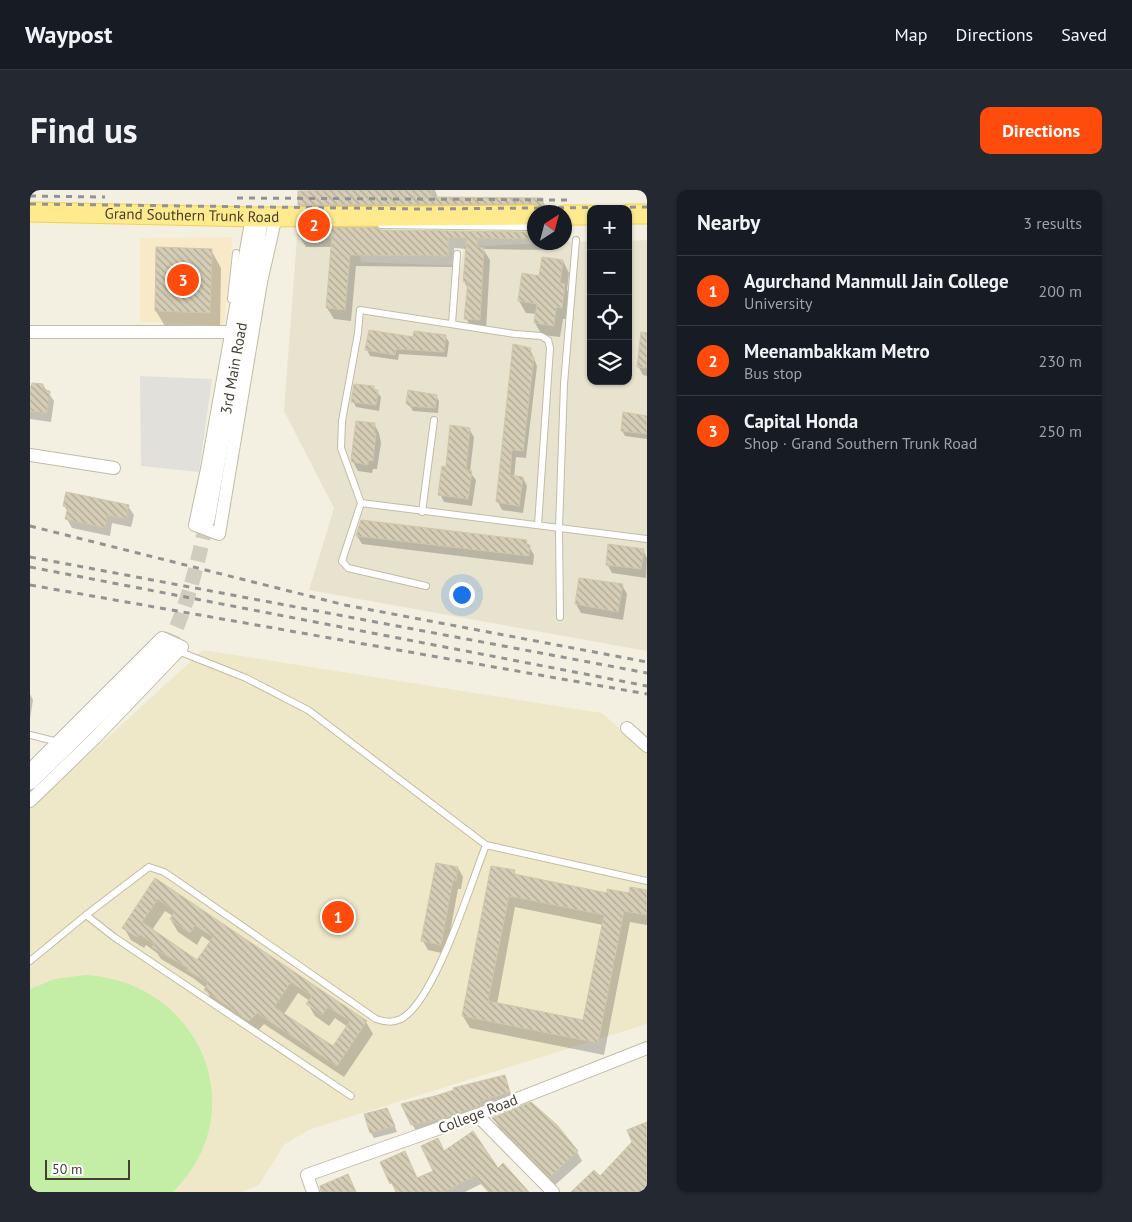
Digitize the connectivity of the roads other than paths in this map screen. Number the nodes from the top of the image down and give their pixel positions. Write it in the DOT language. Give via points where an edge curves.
graph roads {
  1 [pos="30,212"];
  2 [pos="632,214"];
  3 [pos="647,214"];
  4 [pos="527,215"];
  5 [pos="269,216"];
  6 [pos="350,224"];
  7 [pos="377,225"];
  8 [pos="527,228"];
  9 [pos="576,240"];
  10 [pos="236,253"];
  11 [pos="457,254"];
  12 [pos="452,324"];
  13 [pos="30,332"];
  14 [pos="229,332"];
  15 [pos="434,420"];
  16 [pos="30,456"];
  17 [pos="114,468"];
  18 [pos="361,503"];
  19 [pos="422,512"];
  20 [pos="198,525"];
  21 [pos="538,525"];
  22 [pos="559,528"];
  23 [pos="647,539"];
  24 [pos="426,586"];
  25 [pos="560,617"];
  26 [pos="173,649"];
  27 [pos="627,728"];
  28 [pos="30,735"];
  29 [pos="58,742"];
  30 [pos="647,746"];
  31 [pos="30,770"];
  32 [pos="30,782"];
  33 [pos="30,801"];
  34 [pos="486,845"];
  35 [pos="647,881"];
  36 [pos="86,915"];
  37 [pos="30,961"];
  38 [pos="647,1048"];
  39 [pos="351,1096"];
  40 [pos="477,1115"];
  41 [pos="313,1192"];
  42 [pos="553,1192"];
  1 -- 5 [label="main road, Grand Southern Trunk Road"];
  2 -- 3 [label="main road"];
  4 -- 5 [label="main road, Grand Southern Trunk Road"];
  5 -- 6 [label="lane" via="305,223"];
  5 -- 14 [label="street"];
  5 -- 20 [label="street, 3rd Main Road"];
  5 -- 20 [label="street" via="218,537"];
  7 -- 8 [label="lane"];
  9 -- 22 [label="lane" via="564,384"];
  10 -- 14 [label="lane"];
  11 -- 12 [label="lane"];
  12 -- 18 [label="lane" via="360,310 342,421 342,448"];
  12 -- 21 [label="lane" via="541,336 548,340"];
  13 -- 14 [label="street"];
  14 -- 20 [label="street"];
  15 -- 19 [label="lane"];
  16 -- 17 [label="street"];
  18 -- 19 [label="lane"];
  18 -- 24 [label="lane" via="342,561 348,568"];
  19 -- 21 [label="lane"];
  21 -- 22 [label="lane"];
  22 -- 23 [label="lane"];
  22 -- 25 [label="lane"];
  26 -- 29 [label="street" via="182,647 162,638"];
  26 -- 32 [label="street"];
  26 -- 33 [label="street" via="95,738"];
  26 -- 34 [label="lane" via="246,678 308,710"];
  27 -- 30 [label="street"];
  28 -- 29 [label="lane"];
  29 -- 31 [label="street"];
  34 -- 35 [label="lane"];
  34 -- 36 [label="lane" via="437,972 418,1004 396,1021 385,1022 376,1018 157,869 149,867"];
  36 -- 37 [label="lane"];
  36 -- 39 [label="lane"];
  38 -- 40 [label="street, College Road"];
  40 -- 41 [label="street, College Road" via="307,1175"];
  40 -- 42 [label="street"];
}
